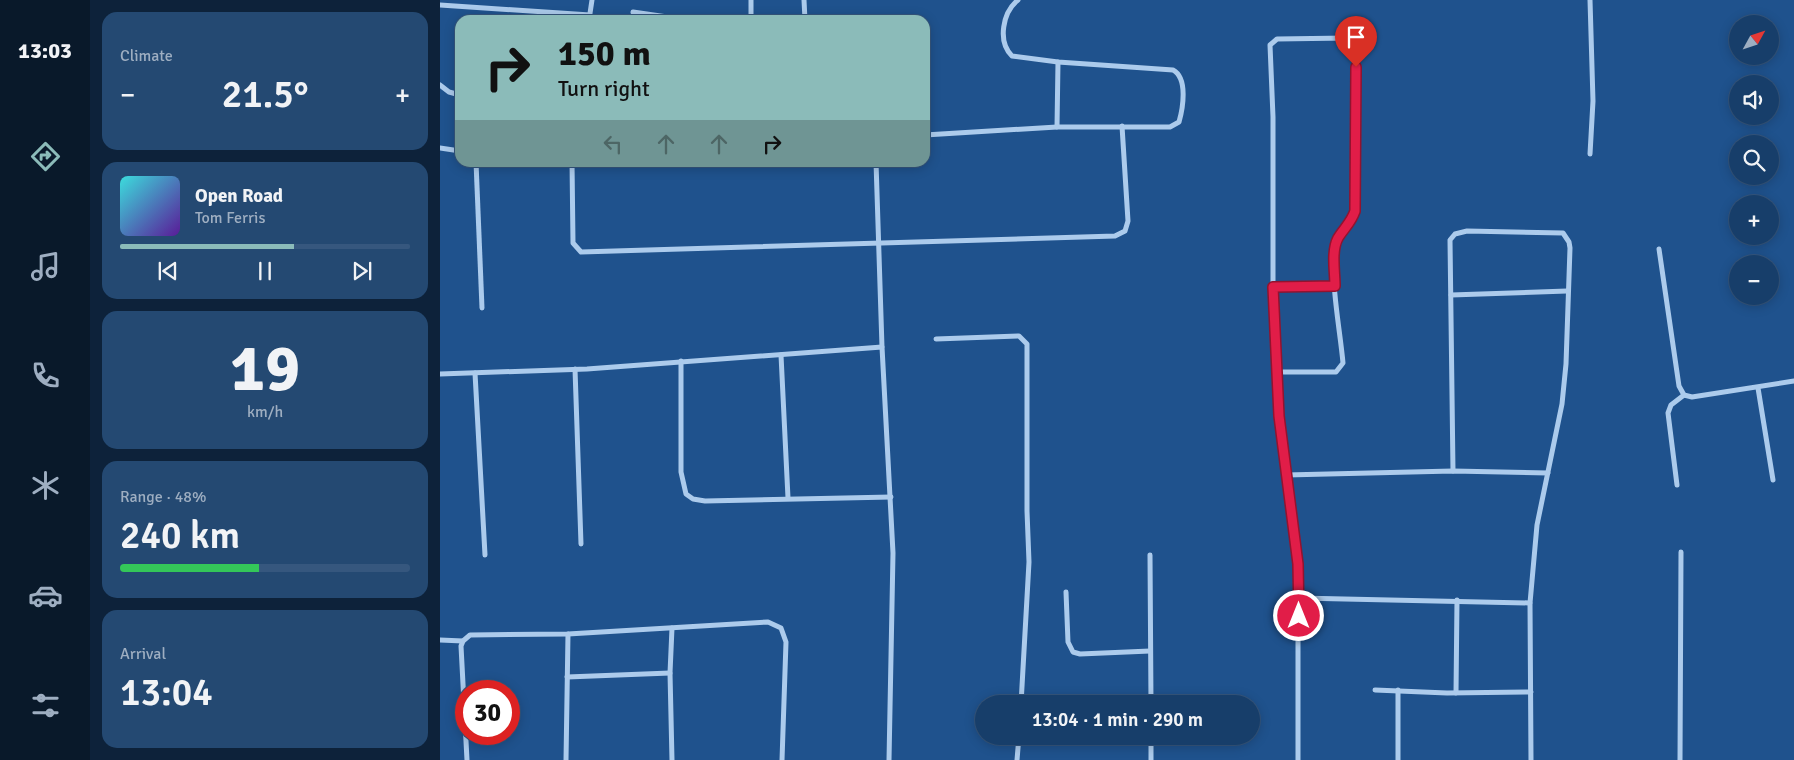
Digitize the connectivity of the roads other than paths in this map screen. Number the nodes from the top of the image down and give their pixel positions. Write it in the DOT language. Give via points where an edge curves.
graph roads {
  1 [pos="592,0"];
  2 [pos="752,0"];
  3 [pos="804,0"];
  4 [pos="1018,0"];
  5 [pos="1590,0"];
  6 [pos="440,5"];
  7 [pos="633,12"];
  8 [pos="555,15"];
  9 [pos="590,15"];
  10 [pos="654,15"];
  11 [pos="751,15"];
  12 [pos="805,15"];
  13 [pos="1058,62"];
  14 [pos="440,85"];
  15 [pos="455,94"];
  16 [pos="1122,126"];
  17 [pos="1057,127"];
  18 [pos="930,135"];
  19 [pos="440,148"];
  20 [pos="455,150"];
  21 [pos="1590,154"];
  22 [pos="476,167"];
  23 [pos="572,167"];
  24 [pos="876,167"];
  25 [pos="879,242"];
  26 [pos="1659,250"];
  27 [pos="1335,286"];
  28 [pos="1273,287"];
  29 [pos="1566,291"];
  30 [pos="1451,295"];
  31 [pos="482,308"];
  32 [pos="936,339"];
  33 [pos="882,347"];
  34 [pos="781,355"];
  35 [pos="681,361"];
  36 [pos="576,369"];
  37 [pos="1278,372"];
  38 [pos="475,373"];
  39 [pos="440,374"];
  40 [pos="1794,381"];
  41 [pos="1758,388"];
  42 [pos="1684,395"];
  43 [pos="1453,471"];
  44 [pos="1548,472"];
  45 [pos="1286,475"];
  46 [pos="1773,480"];
  47 [pos="1677,485"];
  48 [pos="892,497"];
  49 [pos="788,498"];
  50 [pos="581,544"];
  51 [pos="1681,552"];
  52 [pos="485,555"];
  53 [pos="1150,555"];
  54 [pos="1066,592"];
  55 [pos="1299,598"];
  56 [pos="1456,600"];
  57 [pos="1530,603"];
  58 [pos="672,628"];
  59 [pos="568,634"];
  60 [pos="440,640"];
  61 [pos="462,641"];
  62 [pos="1150,651"];
  63 [pos="670,673"];
  64 [pos="567,677"];
  65 [pos="1375,690"];
  66 [pos="1398,690"];
  67 [pos="1531,692"];
  68 [pos="1456,693"];
  69 [pos="1022,695"];
  70 [pos="1151,695"];
  71 [pos="1018,745"];
  72 [pos="1151,745"];
  73 [pos="467,760"];
  74 [pos="566,760"];
  75 [pos="672,760"];
  76 [pos="782,760"];
  77 [pos="889,760"];
  78 [pos="1017,760"];
  79 [pos="1151,760"];
  80 [pos="1298,760"];
  81 [pos="1398,760"];
  82 [pos="1531,760"];
  83 [pos="1680,760"];
  1 -- 9 [label="street"];
  2 -- 11 [label="street"];
  3 -- 12 [label="street"];
  4 -- 13 [label="street" via="1007,11 1003,39 1007,51 1019,58"];
  5 -- 21 [label="street" via="1593,102"];
  6 -- 8 [label="street"];
  7 -- 10 [label="street"];
  13 -- 16 [label="street" via="1164,69 1178,73 1182,80 1177,125"];
  13 -- 17 [label="street"];
  14 -- 15 [label="street"];
  16 -- 17 [label="street"];
  16 -- 25 [label="street" via="1128,221 1120,235"];
  17 -- 18 [label="street"];
  19 -- 20 [label="street"];
  22 -- 31 [label="street"];
  23 -- 25 [label="street" via="573,243 581,252"];
  24 -- 25 [label="street"];
  25 -- 33 [label="street"];
  26 -- 42 [label="street" via="1679,386"];
  27 -- 28 [label="street"];
  27 -- 28 [label="street" via="1334,248 1355,211 1356,49 1351,40 1339,37 1277,39 1270,46"];
  27 -- 37 [label="street" via="1341,367 1336,372"];
  28 -- 37 [label="street"];
  29 -- 30 [label="street"];
  29 -- 30 [label="street" via="1570,248 1563,233 1467,232 1455,234 1450,240"];
  29 -- 44 [label="street" via="1566,364"];
  30 -- 43 [label="street"];
  32 -- 69 [label="street" via="1019,336 1027,344 1029,562"];
  33 -- 34 [label="street"];
  33 -- 48 [label="street"];
  34 -- 35 [label="street"];
  34 -- 49 [label="street"];
  35 -- 36 [label="street"];
  35 -- 49 [label="street" via="681,472 686,494 705,501"];
  36 -- 38 [label="street"];
  36 -- 50 [label="street"];
  37 -- 45 [label="street"];
  38 -- 39 [label="street"];
  38 -- 52 [label="street"];
  40 -- 41 [label="street"];
  41 -- 42 [label="street"];
  41 -- 46 [label="street"];
  42 -- 47 [label="street" via="1671,405 1668,413"];
  43 -- 44 [label="street"];
  43 -- 45 [label="street"];
  44 -- 57 [label="street" via="1536,533"];
  45 -- 55 [label="street" via="1298,564"];
  48 -- 49 [label="street"];
  48 -- 77 [label="street"];
  51 -- 83 [label="street"];
  53 -- 62 [label="street"];
  54 -- 62 [label="street" via="1068,642 1074,652"];
  55 -- 56 [label="street"];
  55 -- 80 [label="street"];
  56 -- 57 [label="street"];
  56 -- 68 [label="street"];
  57 -- 67 [label="street"];
  58 -- 59 [label="street"];
  58 -- 63 [label="street"];
  58 -- 76 [label="street" via="768,622 781,628 786,642"];
  59 -- 61 [label="street" via="470,635"];
  59 -- 64 [label="street"];
  60 -- 61 [label="street"];
  61 -- 73 [label="street"];
  62 -- 70 [label="street"];
  63 -- 64 [label="street"];
  63 -- 75 [label="street"];
  64 -- 74 [label="street"];
  65 -- 66 [label="street"];
  66 -- 68 [label="street"];
  66 -- 81 [label="street"];
  67 -- 68 [label="street"];
  67 -- 82 [label="street"];
  71 -- 78 [label="street"];
  72 -- 79 [label="street"];
}
